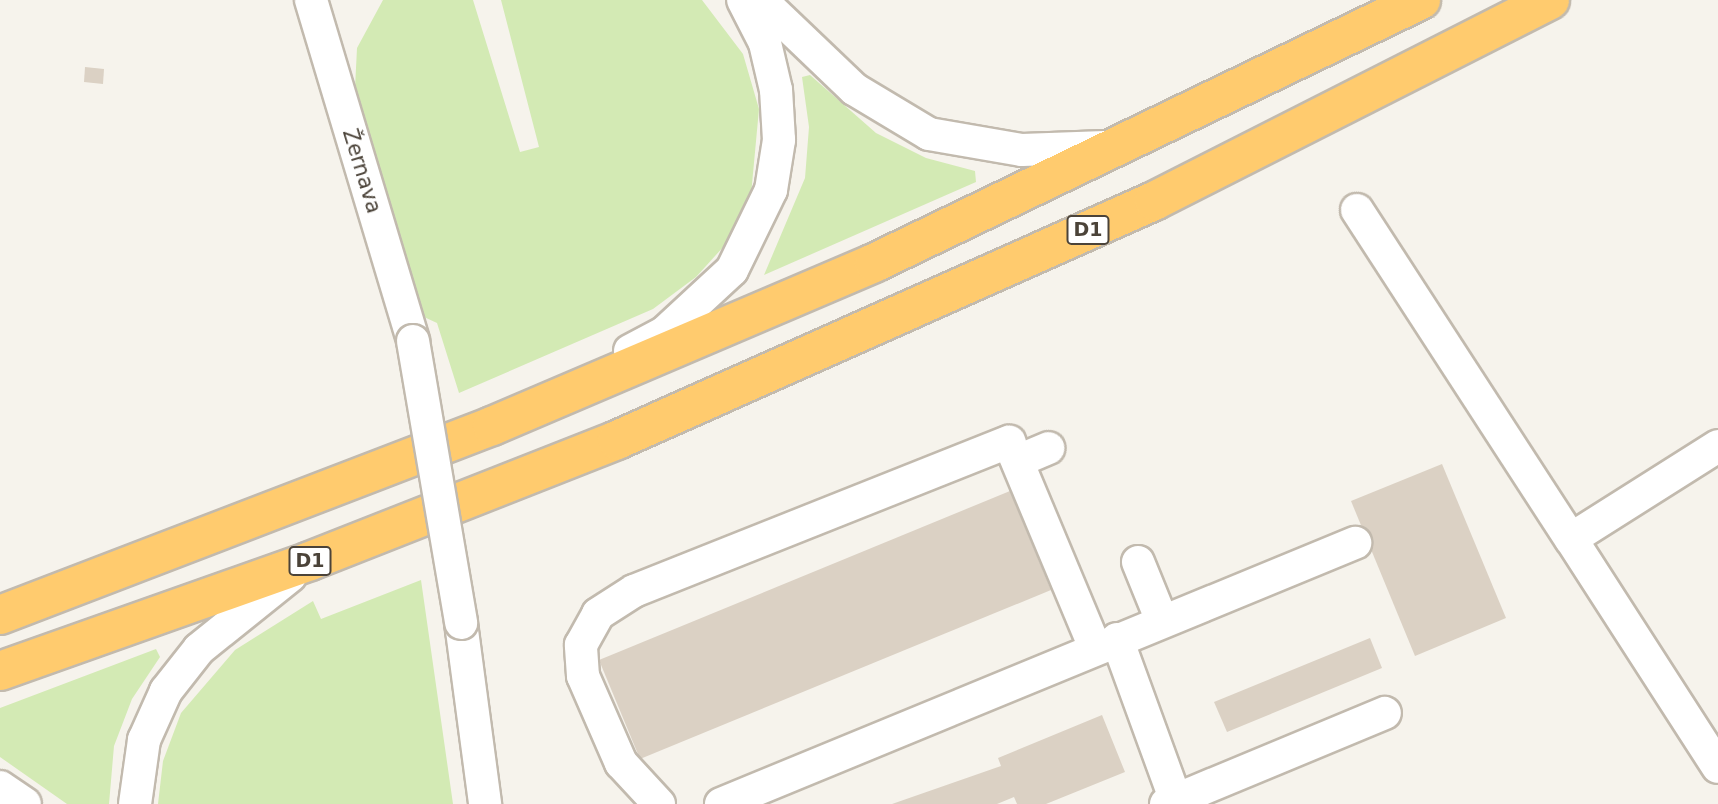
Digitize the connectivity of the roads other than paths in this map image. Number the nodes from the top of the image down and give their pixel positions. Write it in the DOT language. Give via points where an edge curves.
graph roads {
  1 [pos="311,0"];
  2 [pos="743,0"];
  3 [pos="761,0"];
  4 [pos="1421,0"];
  5 [pos="1550,0"];
  6 [pos="1125,145"];
  7 [pos="1357,210"];
  8 [pos="492,426"];
  9 [pos="1718,446"];
  10 [pos="1048,448"];
  11 [pos="1018,461"];
  12 [pos="1571,538"];
  13 [pos="1355,543"];
  14 [pos="310,561"];
  15 [pos="1138,562"];
  16 [pos="0,615"];
  17 [pos="1162,621"];
  18 [pos="1106,644"];
  19 [pos="0,671"];
  20 [pos="1385,713"];
  21 [pos="1718,767"];
  22 [pos="0,787"];
  23 [pos="1173,803"];
  24 [pos="25,804"];
  25 [pos="135,804"];
  26 [pos="485,804"];
  27 [pos="659,804"];
  28 [pos="721,804"];
  1 -- 26 [label="street, Žernava, bridge" via="413,341 461,623"];
  2 -- 8 [label="street" via="765,43 779,115 771,190 746,248 712,292 665,332"];
  3 -- 6 [label="street" via="854,89 929,134 1021,150"];
  4 -- 6 [label="highway"];
  5 -- 14 [label="highway, D1" via="1154,201 617,440"];
  6 -- 8 [label="highway" via="874,263"];
  7 -- 12 [label="street"];
  8 -- 16 [label="highway"];
  9 -- 12 [label="street"];
  10 -- 11 [label="street"];
  11 -- 18 [label="street"];
  11 -- 27 [label="street" via="1009,442 607,605 584,634 583,676 621,762"];
  12 -- 21 [label="street"];
  13 -- 17 [label="street"];
  14 -- 19 [label="highway, D1"];
  14 -- 25 [label="street" via="233,618 181,669 144,740"];
  15 -- 17 [label="street"];
  17 -- 18 [label="street"];
  18 -- 23 [label="street"];
  18 -- 28 [label="street"];
  20 -- 23 [label="street"];
  22 -- 24 [label="street"];
}
